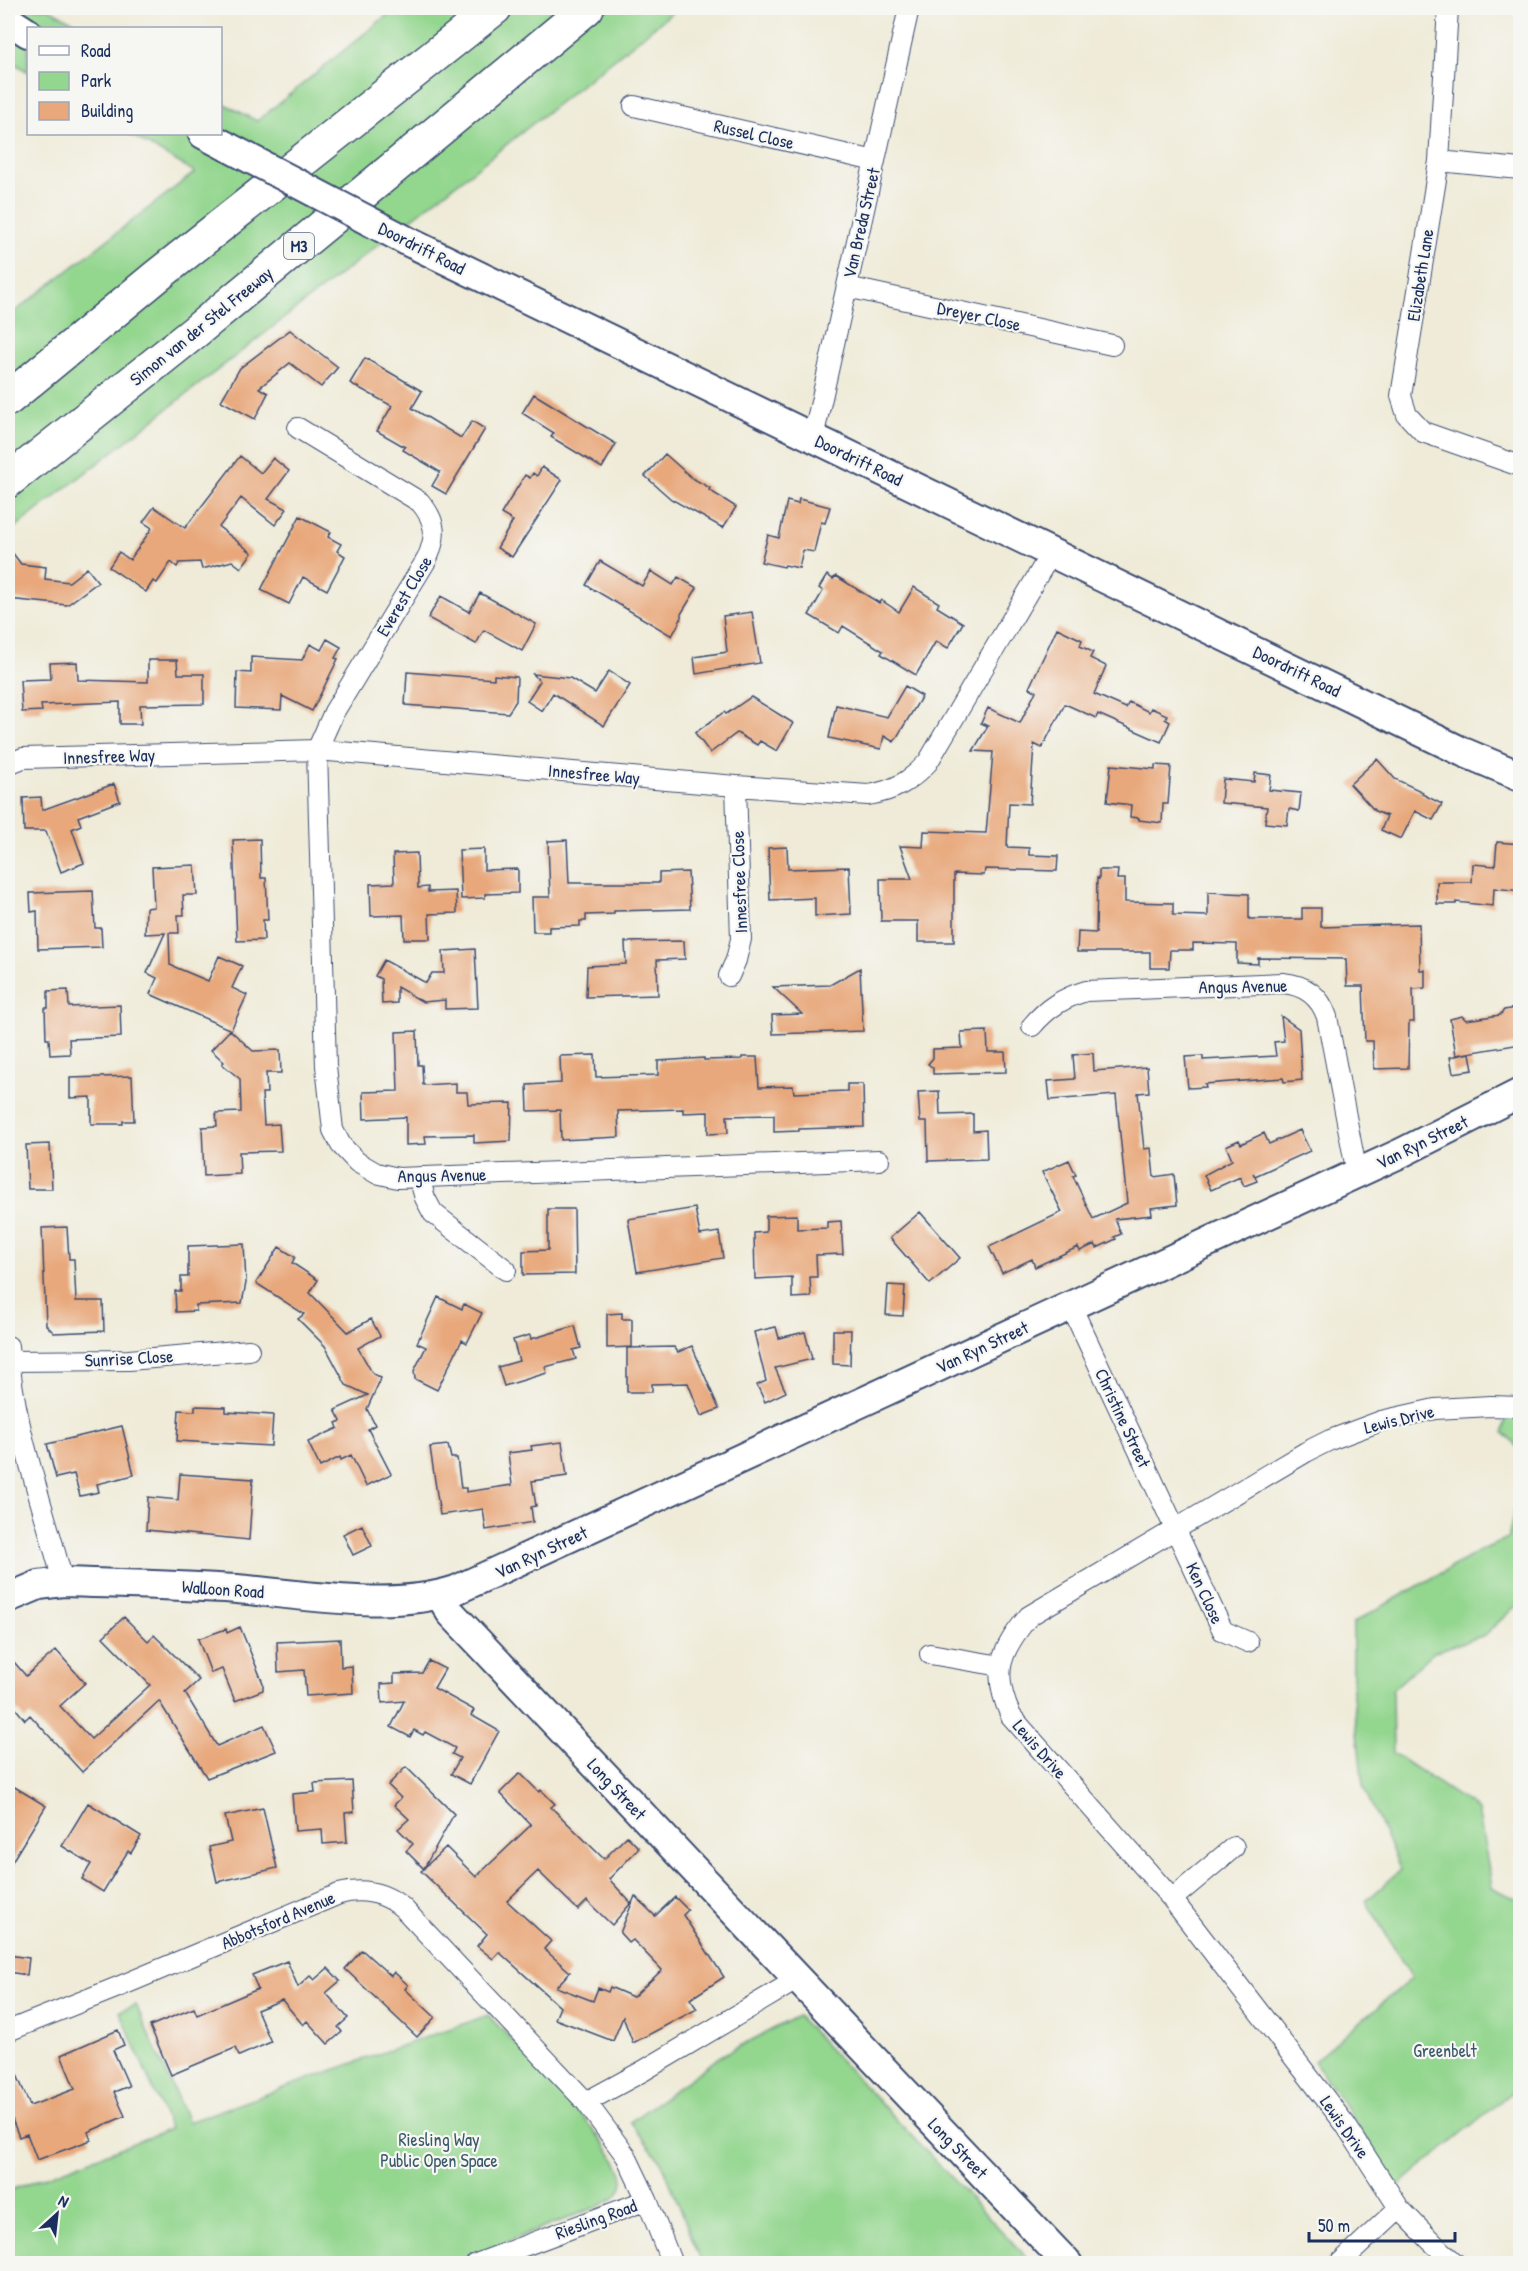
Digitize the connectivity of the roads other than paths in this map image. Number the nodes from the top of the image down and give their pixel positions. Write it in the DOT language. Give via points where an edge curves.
graph roads {
  1 [pos="495,8"];
  2 [pos="587,8"];
  3 [pos="909,8"];
  4 [pos="1448,8"];
  5 [pos="8,20"];
  6 [pos="27,32"];
  7 [pos="634,106"];
  8 [pos="215,140"];
  9 [pos="1439,160"];
  10 [pos="875,161"];
  11 [pos="1521,169"];
  12 [pos="847,287"];
  13 [pos="1112,345"];
  14 [pos="8,399"];
  15 [pos="298,428"];
  16 [pos="813,438"];
  17 [pos="1521,466"];
  18 [pos="8,481"];
  19 [pos="1051,553"];
  20 [pos="317,750"];
  21 [pos="8,764"];
  22 [pos="1521,776"];
  23 [pos="736,786"];
  24 [pos="729,976"];
  25 [pos="1032,1026"];
  26 [pos="1521,1093"];
  27 [pos="879,1160"];
  28 [pos="1357,1174"];
  29 [pos="419,1177"];
  30 [pos="506,1270"];
  31 [pos="1071,1306"];
  32 [pos="249,1350"];
  33 [pos="8,1353"];
  34 [pos="1521,1407"];
  35 [pos="1175,1530"];
  36 [pos="63,1582"];
  37 [pos="440,1596"];
  38 [pos="8,1598"];
  39 [pos="1248,1642"];
  40 [pos="930,1654"];
  41 [pos="1001,1666"];
  42 [pos="1234,1847"];
  43 [pos="1172,1899"];
  44 [pos="798,1979"];
  45 [pos="8,2031"];
  46 [pos="586,2102"];
  47 [pos="647,2200"];
  48 [pos="1399,2208"];
  49 [pos="476,2264"];
  50 [pos="672,2264"];
  51 [pos="1068,2264"];
  52 [pos="1339,2264"];
  53 [pos="1456,2264"];
  1 -- 14 [label="highway"];
  2 -- 18 [label="highway, Simon van der Stel Freeway / M3"];
  3 -- 10 [label="street, Van Breda Street"];
  4 -- 9 [label="street, Elizabeth Lane"];
  5 -- 6 [label="street"];
  7 -- 10 [label="street, Russel Close"];
  8 -- 16 [label="street, Doordrift Road, bridge" via="411,243"];
  9 -- 11 [label="street"];
  9 -- 17 [label="street, Elizabeth Lane" via="1401,386 1403,406 1423,432"];
  10 -- 12 [label="street, Van Breda Street"];
  12 -- 13 [label="street, Dreyer Close"];
  12 -- 16 [label="street, Van Breda Street"];
  15 -- 20 [label="street, Everest Close" via="420,502 430,514 434,530 427,559 334,712"];
  16 -- 19 [label="street, Doordrift Road"];
  19 -- 22 [label="street, Doordrift Road" via="1463,752"];
  19 -- 23 [label="street, Innesfree Way" via="940,744 915,777 886,792 868,795"];
  20 -- 21 [label="street, Innesfree Way" via="23,758"];
  20 -- 23 [label="street, Innesfree Way"];
  20 -- 29 [label="street, Angus Avenue" via="326,1066 333,1130 357,1162 376,1173"];
  23 -- 24 [label="street, Innesfree Close" via="741,939"];
  25 -- 28 [label="street, Angus Avenue" via="1061,1000 1086,991 1283,983 1306,988 1327,1017"];
  26 -- 28 [label="street, Van Ryn Street"];
  27 -- 29 [label="street, Angus Avenue"];
  28 -- 31 [label="street, Van Ryn Street"];
  29 -- 30 [label="street" via="433,1213"];
  31 -- 35 [label="street, Christine Street"];
  31 -- 37 [label="street, Van Ryn Street"];
  32 -- 33 [label="street, Sunrise Close" via="129,1360"];
  33 -- 36 [label="street" via="25,1453"];
  34 -- 35 [label="street, Lewis Drive" via="1435,1409 1355,1430 1306,1452"];
  35 -- 39 [label="street, Ken Close" via="1223,1631"];
  35 -- 41 [label="street, Lewis Drive" via="1029,1616 1014,1635"];
  36 -- 37 [label="street, Walloon Road" via="375,1600"];
  36 -- 38 [label="street, Walloon Road" via="39,1585"];
  37 -- 44 [label="street, Long Street" via="450,1612"];
  40 -- 41 [label="street"];
  41 -- 43 [label="street, Lewis Drive" via="1002,1697 1011,1716"];
  42 -- 43 [label="street"];
  43 -- 48 [label="street, Lewis Drive" via="1345,2124"];
  44 -- 46 [label="street"];
  44 -- 51 [label="street, Long Street"];
  45 -- 46 [label="street, Abbotsford Avenue" via="339,1894 370,1892 388,1897 403,1908"];
  46 -- 47 [label="street, Abbotsford Avenue" via="626,2156"];
  47 -- 49 [label="street, Riesling Road"];
  47 -- 50 [label="street, Abbotsford Avenue"];
  48 -- 52 [label="street"];
  48 -- 53 [label="street, Lewis Drive"];
}
